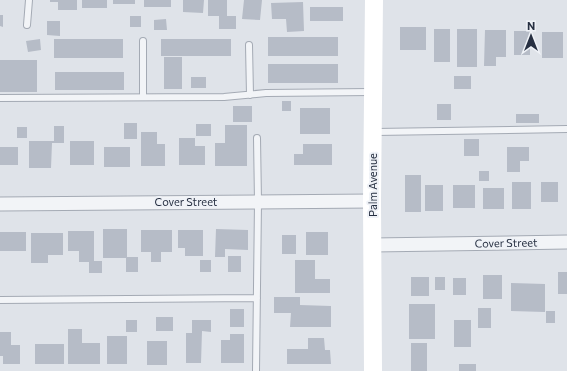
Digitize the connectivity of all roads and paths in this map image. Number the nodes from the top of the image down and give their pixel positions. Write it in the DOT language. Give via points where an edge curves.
graph roads {
  1 [pos="29,0"];
  2 [pos="374,0"];
  3 [pos="27,25"];
  4 [pos="143,41"];
  5 [pos="249,45"];
  6 [pos="374,92"];
  7 [pos="250,95"];
  8 [pos="143,97"];
  9 [pos="0,98"];
  10 [pos="567,129"];
  11 [pos="373,132"];
  12 [pos="257,138"];
  13 [pos="372,201"];
  14 [pos="258,202"];
  15 [pos="0,204"];
  16 [pos="567,242"];
  17 [pos="373,245"];
  18 [pos="257,298"];
  19 [pos="0,300"];
  20 [pos="256,371"];
  21 [pos="373,371"];
  1 -- 3 [label="lane"];
  2 -- 6 [label="street, Palm Avenue"];
  4 -- 8 [label="lane"];
  5 -- 7 [label="lane"];
  6 -- 7 [label="lane"];
  6 -- 11 [label="street, Palm Avenue"];
  7 -- 8 [label="lane"];
  8 -- 9 [label="lane"];
  10 -- 11 [label="lane"];
  11 -- 13 [label="street, Palm Avenue"];
  12 -- 14 [label="lane"];
  13 -- 14 [label="street, Cover Street"];
  13 -- 17 [label="street, Palm Avenue"];
  14 -- 15 [label="street, Cover Street"];
  14 -- 18 [label="lane"];
  16 -- 17 [label="street, Cover Street"];
  17 -- 21 [label="street, Palm Avenue"];
  18 -- 19 [label="lane"];
  18 -- 20 [label="lane"];
}
